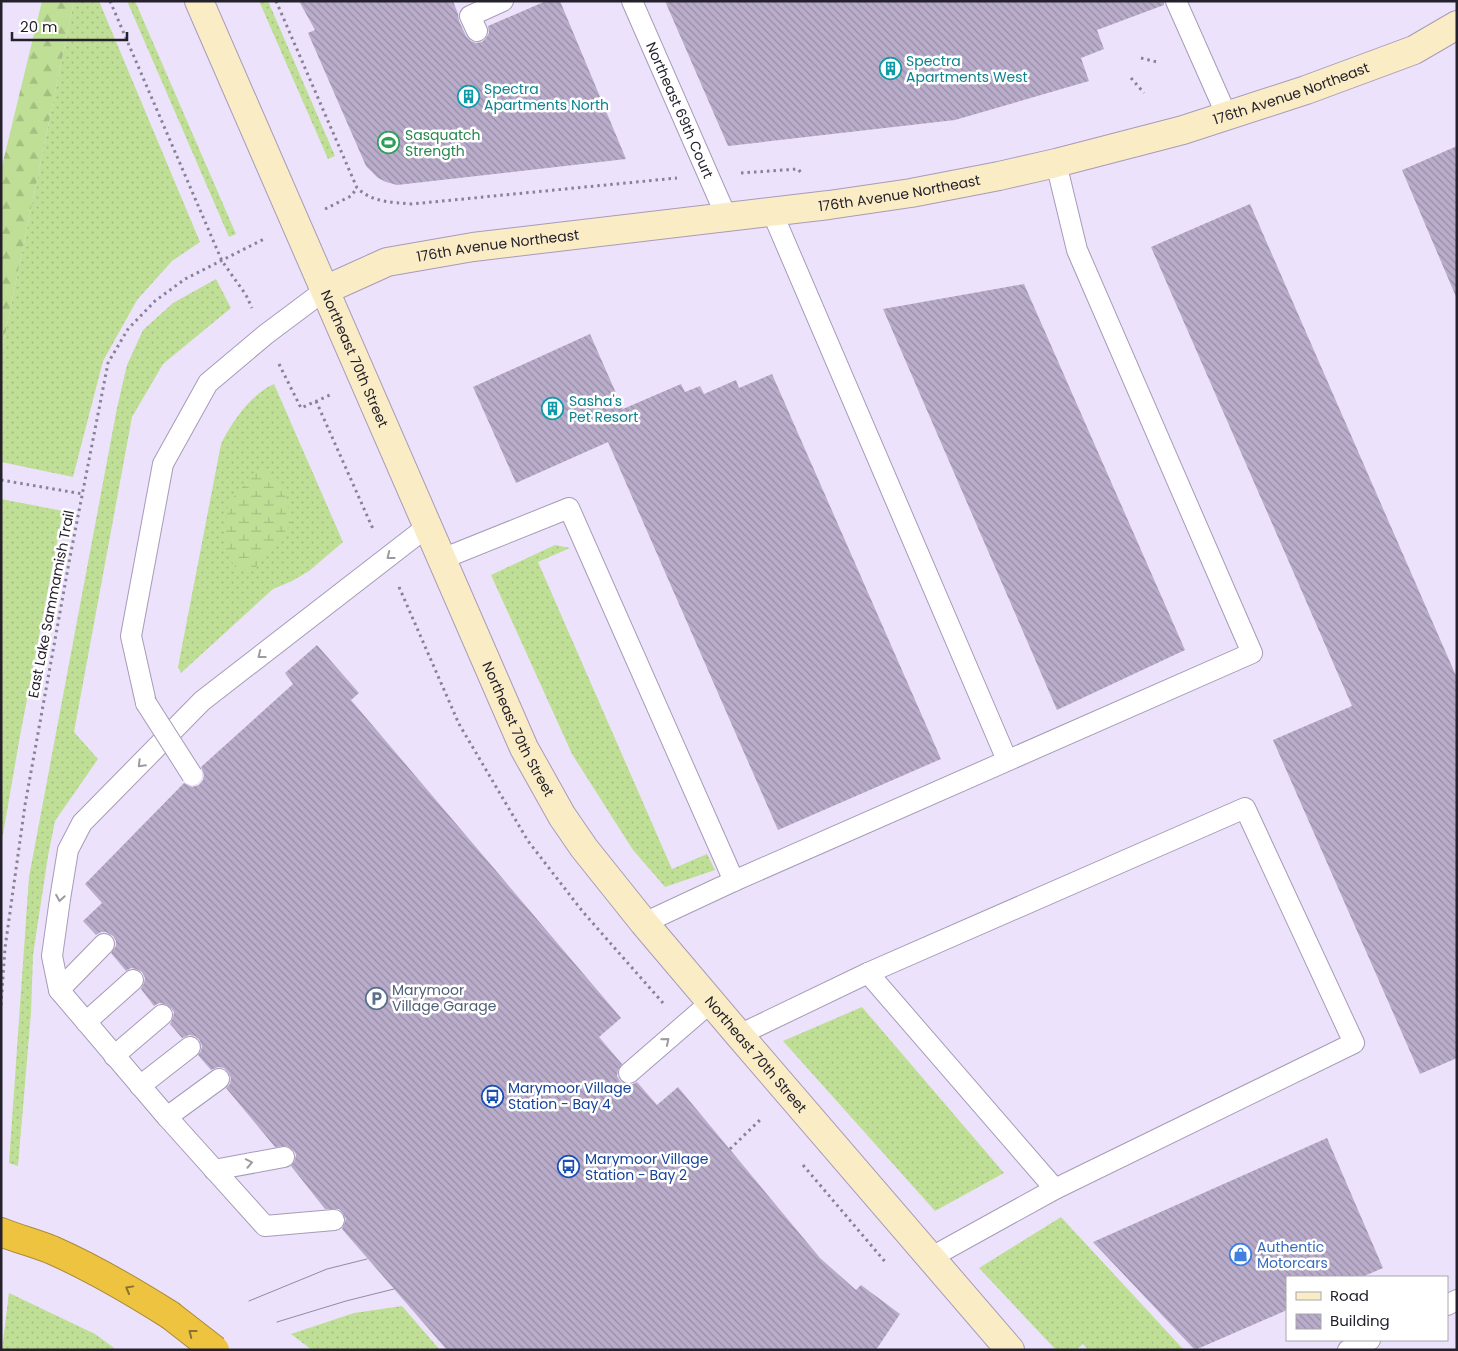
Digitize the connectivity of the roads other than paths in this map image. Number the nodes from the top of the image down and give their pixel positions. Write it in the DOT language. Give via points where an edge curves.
graph roads {
  1 [pos="199,1"];
  2 [pos="503,1"];
  3 [pos="632,1"];
  4 [pos="1176,1"];
  5 [pos="1457,25"];
  6 [pos="477,31"];
  7 [pos="1227,116"];
  8 [pos="1056,163"];
  9 [pos="772,212"];
  10 [pos="727,218"];
  11 [pos="325,290"];
  12 [pos="428,526"];
  13 [pos="442,559"];
  14 [pos="1007,760"];
  15 [pos="192,775"];
  16 [pos="734,881"];
  17 [pos="644,923"];
  18 [pos="104,944"];
  19 [pos="868,973"];
  20 [pos="133,980"];
  21 [pos="59,990"];
  22 [pos="711,1002"];
  23 [pos="162,1015"];
  24 [pos="86,1022"];
  25 [pos="738,1035"];
  26 [pos="190,1046"];
  27 [pos="114,1056"];
  28 [pos="630,1073"];
  29 [pos="219,1079"];
  30 [pos="140,1086"];
  31 [pos="167,1117"];
  32 [pos="284,1157"];
  33 [pos="214,1170"];
  34 [pos="1054,1189"];
  35 [pos="334,1220"];
  36 [pos="7,1234"];
  37 [pos="930,1258"];
  38 [pos="1368,1341"];
  39 [pos="215,1350"];
  40 [pos="1010,1350"];
  41 [pos="1348,1350"];
  1 -- 11 [label="street, Northeast 70th Street"];
  2 -- 6 [label="lane" via="470,16"];
  3 -- 10 [label="lane, Northeast 69th Court"];
  4 -- 7 [label="lane"];
  5 -- 7 [label="street, 176th Avenue Northeast" via="1414,50"];
  7 -- 8 [label="street, 176th Avenue Northeast"];
  8 -- 9 [label="street, 176th Avenue Northeast" via="931,189"];
  8 -- 14 [label="lane" via="1077,250 1252,652"];
  9 -- 10 [label="street, 176th Avenue Northeast"];
  9 -- 14 [label="lane"];
  10 -- 11 [label="street, 176th Avenue Northeast" via="464,248 387,262"];
  11 -- 12 [label="street, Northeast 70th Street"];
  11 -- 15 [label="lane, bridge" via="208,383 163,464 131,636 146,704"];
  12 -- 13 [label="street, Northeast 70th Street"];
  12 -- 21 [label="lane, one-way" via="202,701 82,823 68,850 52,956"];
  13 -- 16 [label="lane" via="569,508"];
  13 -- 17 [label="street, Northeast 70th Street" via="529,756 562,816"];
  14 -- 16 [label="lane"];
  16 -- 17 [label="lane"];
  17 -- 22 [label="street, Northeast 70th Street"];
  18 -- 21 [label="lane"];
  19 -- 25 [label="lane"];
  19 -- 34 [label="lane"];
  19 -- 34 [label="lane" via="1245,808 1354,1043"];
  20 -- 24 [label="lane"];
  21 -- 24 [label="lane"];
  22 -- 25 [label="street, Northeast 70th Street"];
  28 -- 22 [label="lane, one-way"];
  23 -- 27 [label="lane"];
  24 -- 27 [label="lane"];
  25 -- 37 [label="street, Northeast 70th Street"];
  26 -- 30 [label="lane"];
  27 -- 30 [label="lane"];
  29 -- 31 [label="lane"];
  30 -- 31 [label="lane"];
  31 -- 33 [label="lane"];
  33 -- 32 [label="lane, one-way"];
  33 -- 35 [label="lane" via="265,1226"];
  34 -- 37 [label="lane"];
  39 -- 36 [label="highway, one-way, bridge" via="133,1291 52,1250"];
  37 -- 40 [label="street, Northeast 70th Street"];
  38 -- 41 [label="lane"];
}
